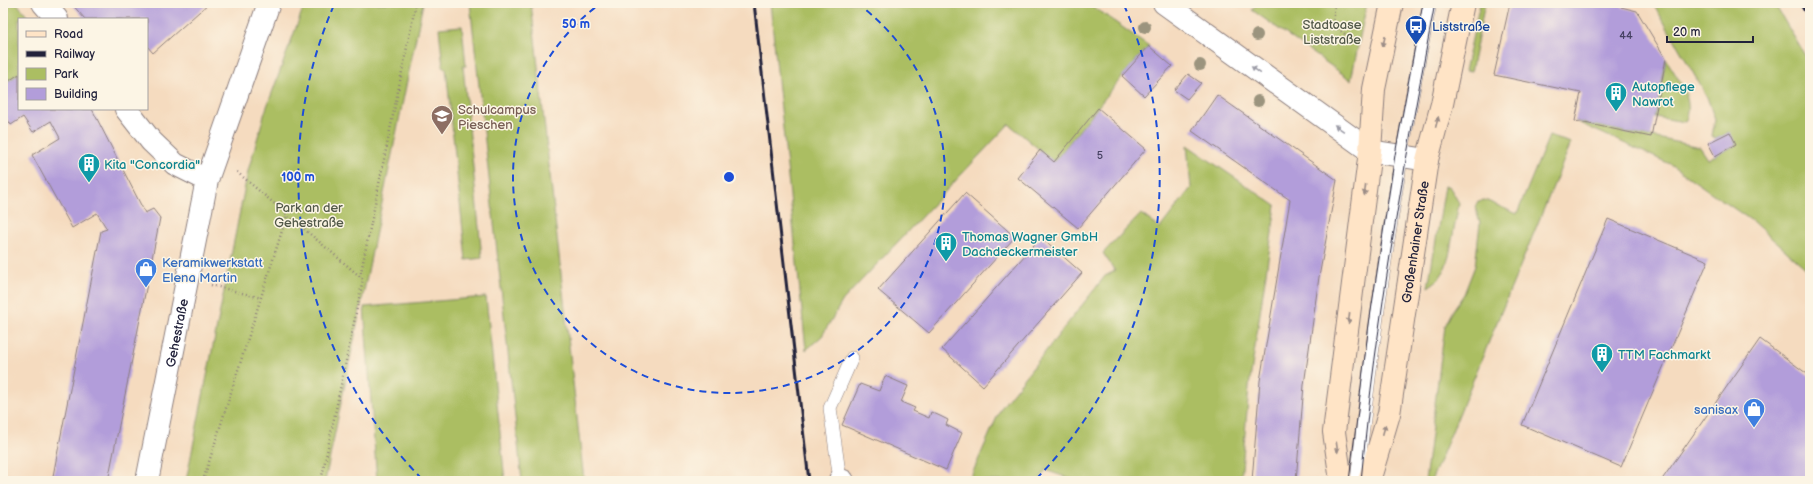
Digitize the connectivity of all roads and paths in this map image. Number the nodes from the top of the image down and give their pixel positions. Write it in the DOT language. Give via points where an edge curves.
graph roads {
  1 [pos="43,3"];
  2 [pos="269,3"];
  3 [pos="416,3"];
  4 [pos="1164,3"];
  5 [pos="1335,3"];
  6 [pos="1392,3"];
  7 [pos="1430,3"];
  8 [pos="1463,3"];
  9 [pos="56,18"];
  10 [pos="1358,44"];
  11 [pos="127,110"];
  12 [pos="1370,151"];
  13 [pos="216,154"];
  14 [pos="1401,156"];
  15 [pos="1427,160"];
  16 [pos="207,180"];
  17 [pos="287,215"];
  18 [pos="360,277"];
  19 [pos="188,279"];
  20 [pos="261,298"];
  21 [pos="852,358"];
  22 [pos="841,480"];
  23 [pos="147,481"];
  24 [pos="203,481"];
  25 [pos="322,481"];
  26 [pos="1341,481"];
  27 [pos="1357,481"];
  28 [pos="1369,481"];
  1 -- 9 [label="street"];
  2 -- 13 [label="street, Gehestraße"];
  3 -- 18 [label="path"];
  12 -- 4 [label="street, one-way"];
  5 -- 10 [label="path" via="1333,25"];
  6 -- 12 [label="main road, one-way" via="1374,89"];
  7 -- 14 [label="lane, Großenhainer Straße"];
  15 -- 8 [label="main road, Großenhainer Straße, one-way" via="1442,104"];
  11 -- 16 [label="street" via="151,141 175,164"];
  12 -- 14 [label="street"];
  12 -- 26 [label="main road, one-way" via="1334,432"];
  13 -- 16 [label="street, Gehestraße"];
  13 -- 17 [label="path"];
  14 -- 15 [label="street"];
  14 -- 27 [label="lane, Großenhainer Straße" via="1379,301"];
  28 -- 15 [label="main road, Großenhainer Straße, one-way" via="1389,414"];
  16 -- 19 [label="street, Gehestraße"];
  17 -- 18 [label="path"];
  17 -- 20 [label="path"];
  18 -- 25 [label="path" via="363,279"];
  19 -- 20 [label="path"];
  19 -- 23 [label="street, Gehestraße"];
  20 -- 24 [label="path"];
  21 -- 22 [label="lane" via="830,408"];
}
